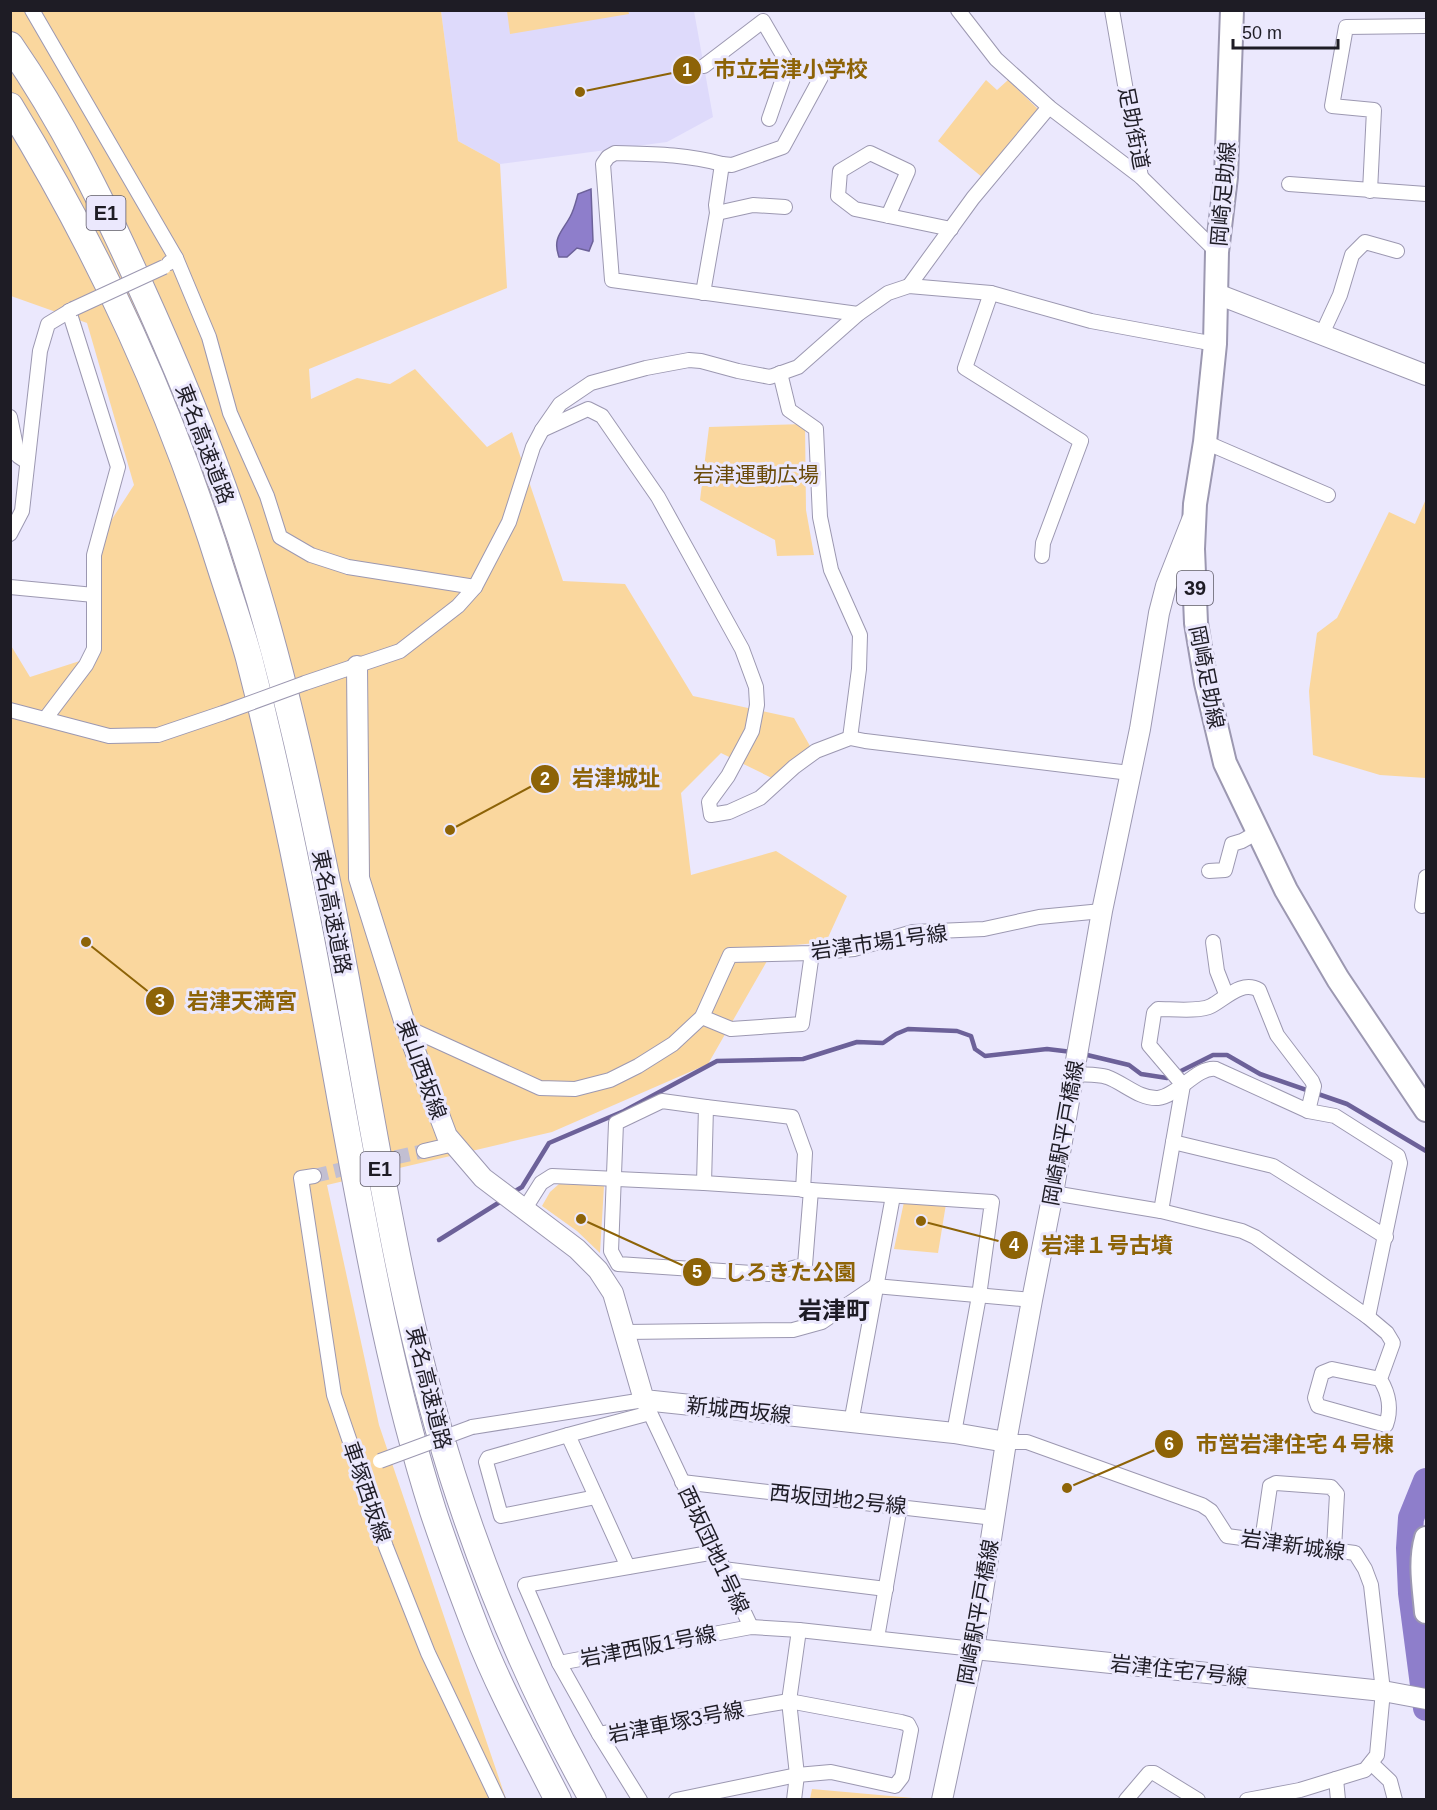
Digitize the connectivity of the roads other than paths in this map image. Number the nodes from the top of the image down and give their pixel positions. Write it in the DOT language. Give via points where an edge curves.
graph roads {
  1 [pos="32,10"];
  2 [pos="958,10"];
  3 [pos="1112,10"];
  4 [pos="1232,10"];
  5 [pos="768,16"];
  6 [pos="1426,26"];
  7 [pos="10,45"];
  8 [pos="704,66"];
  9 [pos="826,68"];
  10 [pos="10,106"];
  11 [pos="1049,107"];
  12 [pos="769,119"];
  13 [pos="722,164"];
  14 [pos="1141,177"];
  15 [pos="1289,184"];
  16 [pos="1370,191"];
  17 [pos="1426,194"];
  18 [pos="785,207"];
  19 [pos="717,213"];
  20 [pos="888,216"];
  21 [pos="951,228"];
  22 [pos="1217,252"];
  23 [pos="1397,252"];
  24 [pos="176,258"];
  25 [pos="909,286"];
  26 [pos="703,293"];
  27 [pos="991,293"];
  28 [pos="1217,294"];
  29 [pos="71,310"];
  30 [pos="858,314"];
  31 [pos="1322,334"];
  32 [pos="1215,344"];
  33 [pos="780,373"];
  34 [pos="1426,375"];
  35 [pos="10,417"];
  36 [pos="542,430"];
  37 [pos="1205,442"];
  38 [pos="27,462"];
  39 [pos="1328,495"];
  40 [pos="1195,513"];
  41 [pos="10,534"];
  42 [pos="1042,556"];
  43 [pos="10,587"];
  44 [pos="474,587"];
  45 [pos="94,595"];
  46 [pos="357,666"];
  47 [pos="10,710"];
  48 [pos="45,719"];
  49 [pos="850,738"];
  50 [pos="1130,773"];
  51 [pos="1258,832"];
  52 [pos="1209,871"];
  53 [pos="1426,877"];
  54 [pos="1422,906"];
  55 [pos="1102,911"];
  56 [pos="1213,942"];
  57 [pos="812,953"];
  58 [pos="1226,994"];
  59 [pos="702,1017"];
  60 [pos="406,1027"];
  61 [pos="1074,1074"];
  62 [pos="1183,1085"];
  63 [pos="706,1107"];
  64 [pos="1426,1110"];
  65 [pos="1308,1111"];
  66 [pos="1173,1142"];
  67 [pos="454,1144"];
  68 [pos="424,1151"];
  69 [pos="314,1176"];
  70 [pos="615,1179"];
  71 [pos="704,1183"];
  72 [pos="807,1190"];
  73 [pos="1053,1193"];
  74 [pos="893,1196"];
  75 [pos="524,1210"];
  76 [pos="1161,1211"];
  77 [pos="1386,1237"];
  78 [pos="875,1286"];
  79 [pos="979,1296"];
  80 [pos="1032,1300"];
  81 [pos="1362,1312"];
  82 [pos="626,1332"];
  83 [pos="1380,1379"];
  84 [pos="647,1406"];
  85 [pos="851,1423"];
  86 [pos="954,1433"];
  87 [pos="568,1435"];
  88 [pos="1006,1442"];
  89 [pos="358,1469"];
  90 [pos="682,1482"];
  91 [pos="596,1497"];
  92 [pos="900,1506"];
  93 [pos="994,1518"];
  94 [pos="1426,1538"];
  95 [pos="1262,1541"];
  96 [pos="1334,1549"];
  97 [pos="716,1552"];
  98 [pos="628,1567"];
  99 [pos="723,1569"];
  100 [pos="886,1589"];
  101 [pos="1426,1612"];
  102 [pos="751,1626"];
  103 [pos="800,1630"];
  104 [pos="878,1638"];
  105 [pos="974,1649"];
  106 [pos="559,1663"];
  107 [pos="1383,1691"];
  108 [pos="1426,1699"];
  109 [pos="789,1701"];
  110 [pos="599,1734"];
  111 [pos="1371,1763"];
  112 [pos="797,1775"];
  113 [pos="1336,1779"];
  114 [pos="942,1796"];
  115 [pos="498,1800"];
  116 [pos="558,1800"];
  117 [pos="593,1800"];
  118 [pos="640,1800"];
  119 [pos="676,1800"];
  120 [pos="794,1800"];
  121 [pos="1126,1800"];
  122 [pos="1198,1800"];
  123 [pos="1247,1800"];
  124 [pos="1338,1800"];
  125 [pos="1395,1800"];
  1 -- 24 [label="street"];
  2 -- 11 [label="street" via="996,60"];
  3 -- 14 [label="street, 足助街道"];
  4 -- 22 [label="main road, 岡崎足助線 / 39" via="1226,177"];
  5 -- 8 [label="street"];
  5 -- 12 [label="street" via="788,64"];
  6 -- 16 [label="street" via="1346,27 1332,106 1374,110"];
  7 -- 117 [label="highway, 東名高速道路 / E1" via="78,156 124,251 186,390 252,573 313,814 409,1310 450,1470 499,1608 529,1677"];
  9 -- 13 [label="street" via="783,147 732,165"];
  10 -- 116 [label="highway, 東名高速道路 / E1" via="99,263 142,354 180,446 213,544 248,653 283,799 357,1195 396,1378 433,1510 477,1632"];
  11 -- 14 [label="street"];
  11 -- 21 [label="street"];
  13 -- 19 [label="street"];
  13 -- 26 [label="street" via="669,154 615,153 603,164 612,280"];
  14 -- 22 [label="street, 足助街道"];
  15 -- 16 [label="street"];
  16 -- 17 [label="street"];
  18 -- 19 [label="street" via="753,205"];
  19 -- 26 [label="street"];
  20 -- 20 [label="street" via="855,209 838,196 840,171 870,153 908,171"];
  20 -- 21 [label="street"];
  21 -- 25 [label="street"];
  22 -- 28 [label="main road, 岡崎足助線 / 39"];
  23 -- 31 [label="street" via="1365,242 1352,255"];
  24 -- 29 [label="street, bridge"];
  24 -- 44 [label="street" via="209,337 230,413 267,496 280,537 311,555 348,567"];
  25 -- 27 [label="street"];
  25 -- 30 [label="street" via="888,293"];
  26 -- 30 [label="street"];
  27 -- 32 [label="street" via="1091,321"];
  27 -- 42 [label="street" via="965,368 1081,441 1043,543"];
  28 -- 31 [label="street"];
  28 -- 32 [label="main road, 岡崎足助線 / 39"];
  29 -- 38 [label="street" via="48,324 40,351"];
  29 -- 45 [label="street" via="118,467 94,555"];
  30 -- 33 [label="street" via="798,367"];
  31 -- 34 [label="street"];
  32 -- 37 [label="main road, 岡崎足助線 / 39"];
  33 -- 36 [label="street" via="770,377 688,360 646,368 591,383 560,404"];
  33 -- 49 [label="street" via="789,410 816,429 820,517 831,570 860,635 860,669"];
  35 -- 38 [label="street" via="18,456"];
  36 -- 44 [label="street" via="509,522"];
  36 -- 49 [label="street" via="588,409 602,416 658,497 742,649 756,687 757,705 752,731 709,802 711,815 729,812 760,798 816,751"];
  37 -- 39 [label="street"];
  37 -- 40 [label="main road, 岡崎足助線 / 39"];
  38 -- 41 [label="street" via="22,511"];
  40 -- 50 [label="street, 岡崎駅平戸橋線" via="1166,586"];
  40 -- 51 [label="main road, 岡崎足助線 / 39" via="1196,623 1206,683 1225,763"];
  43 -- 45 [label="street"];
  44 -- 46 [label="street" via="458,606 400,651"];
  45 -- 48 [label="street" via="94,649"];
  46 -- 48 [label="street, bridge" via="158,735 109,736"];
  46 -- 60 [label="street, 東山西坂線" via="359,878"];
  47 -- 48 [label="street"];
  49 -- 50 [label="street"];
  50 -- 55 [label="street, 岡崎駅平戸橋線"];
  51 -- 52 [label="street" via="1232,844 1225,870"];
  51 -- 64 [label="main road, 岡崎足助線 / 39" via="1312,937"];
  53 -- 54 [label="street"];
  55 -- 57 [label="street, 岩津市場1号線" via="1039,917 984,929 913,932 854,949"];
  55 -- 61 [label="street, 岡崎駅平戸橋線"];
  56 -- 58 [label="street" via="1217,971"];
  57 -- 59 [label="street, 岩津市場1号線" via="730,955"];
  57 -- 59 [label="street" via="802,1024 731,1029"];
  58 -- 62 [label="street" via="1204,1008 1158,1009 1155,1013 1149,1045"];
  58 -- 65 [label="street" via="1249,987 1259,990 1277,1035 1312,1081"];
  59 -- 60 [label="street, 岩津市場1号線" via="673,1044 638,1066 610,1080 575,1089 540,1088"];
  60 -- 67 [label="street, 東山西坂線" via="447,1136"];
  61 -- 62 [label="street" via="1105,1077 1146,1097 1164,1096"];
  61 -- 73 [label="street, 岡崎駅平戸橋線"];
  62 -- 65 [label="street" via="1212,1068"];
  62 -- 66 [label="street"];
  63 -- 70 [label="street" via="662,1101 616,1122"];
  63 -- 71 [label="street"];
  63 -- 72 [label="street" via="792,1117 805,1153"];
  65 -- 77 [label="street" via="1335,1116 1398,1156 1400,1163"];
  66 -- 76 [label="street"];
  66 -- 77 [label="street" via="1273,1166"];
  67 -- 68 [label="street"];
  67 -- 75 [label="street, 東山西坂線" via="483,1178"];
  69 -- 89 [label="street, 車塚西坂線" via="301,1178 334,1395"];
  70 -- 71 [label="street"];
  70 -- 72 [label="street" via="611,1251 618,1264 769,1274 805,1266"];
  70 -- 75 [label="street" via="552,1176 541,1183"];
  71 -- 72 [label="street"];
  72 -- 74 [label="street"];
  73 -- 76 [label="street"];
  73 -- 80 [label="street, 岡崎駅平戸橋線"];
  74 -- 78 [label="street"];
  74 -- 79 [label="street" via="993,1202"];
  75 -- 82 [label="street, 東山西坂線" via="578,1249 598,1270 613,1293"];
  76 -- 81 [label="street" via="1242,1231"];
  77 -- 81 [label="street" via="1368,1317"];
  78 -- 79 [label="street"];
  78 -- 82 [label="street" via="822,1322 793,1330"];
  78 -- 85 [label="street"];
  79 -- 80 [label="street"];
  79 -- 86 [label="street"];
  80 -- 88 [label="street, 岡崎駅平戸橋線"];
  81 -- 83 [label="street" via="1393,1343"];
  82 -- 84 [label="street, 東山西坂線"];
  83 -- 83 [label="street" via="1388,1391 1390,1406 1386,1425 1318,1406 1322,1373 1332,1369"];
  84 -- 85 [label="street, 新城西坂線"];
  84 -- 87 [label="street"];
  84 -- 89 [label="street, 新城西坂線, bridge" via="472,1427"];
  84 -- 90 [label="street, 西坂団地1号線"];
  85 -- 86 [label="street, 新城西坂線"];
  86 -- 88 [label="street, 新城西坂線"];
  87 -- 91 [label="street"];
  87 -- 91 [label="street" via="488,1458 501,1516"];
  88 -- 93 [label="street, 岡崎駅平戸橋線"];
  88 -- 95 [label="street, 岩津新城線" via="1027,1442 1202,1504 1227,1536"];
  89 -- 115 [label="street, 車塚西坂線" via="428,1653"];
  90 -- 92 [label="street, 西坂団地2号線"];
  90 -- 97 [label="street, 西坂団地1号線"];
  91 -- 98 [label="street"];
  92 -- 93 [label="street, 西坂団地2号線"];
  92 -- 100 [label="street"];
  93 -- 105 [label="street, 岡崎駅平戸橋線"];
  94 -- 101 [label="main road"];
  95 -- 96 [label="street, 岩津新城線"];
  95 -- 96 [label="street" via="1270,1486 1276,1483 1331,1487 1338,1494"];
  96 -- 107 [label="street, 岩津新城線" via="1355,1553 1371,1585"];
  97 -- 98 [label="street"];
  97 -- 99 [label="street, 西坂団地1号線"];
  98 -- 106 [label="street, 岩津西阪1号線" via="525,1585"];
  99 -- 100 [label="street"];
  99 -- 102 [label="street, 西坂団地1号線"];
  100 -- 104 [label="street"];
  102 -- 103 [label="street, 西坂団地1号線"];
  102 -- 106 [label="street, 岩津西阪1号線"];
  103 -- 104 [label="street, 西坂団地1号線"];
  103 -- 109 [label="street"];
  104 -- 105 [label="street, 西坂団地1号線"];
  105 -- 107 [label="street, 岩津住宅7号線"];
  105 -- 114 [label="street, 岡崎駅平戸橋線"];
  106 -- 110 [label="street"];
  107 -- 108 [label="street, 岩津住宅7号線"];
  107 -- 111 [label="street" via="1377,1755"];
  109 -- 110 [label="street, 岩津車塚3号線"];
  109 -- 112 [label="street"];
  109 -- 112 [label="street" via="901,1722 911,1730 902,1777 895,1785 831,1772"];
  110 -- 118 [label="street, 岩津車塚3号線"];
  111 -- 113 [label="street" via="1365,1770"];
  111 -- 125 [label="street" via="1390,1781"];
  112 -- 119 [label="street"];
  112 -- 120 [label="street"];
  113 -- 123 [label="street" via="1300,1791"];
  113 -- 124 [label="street"];
  121 -- 122 [label="street" via="1149,1773"];
}
